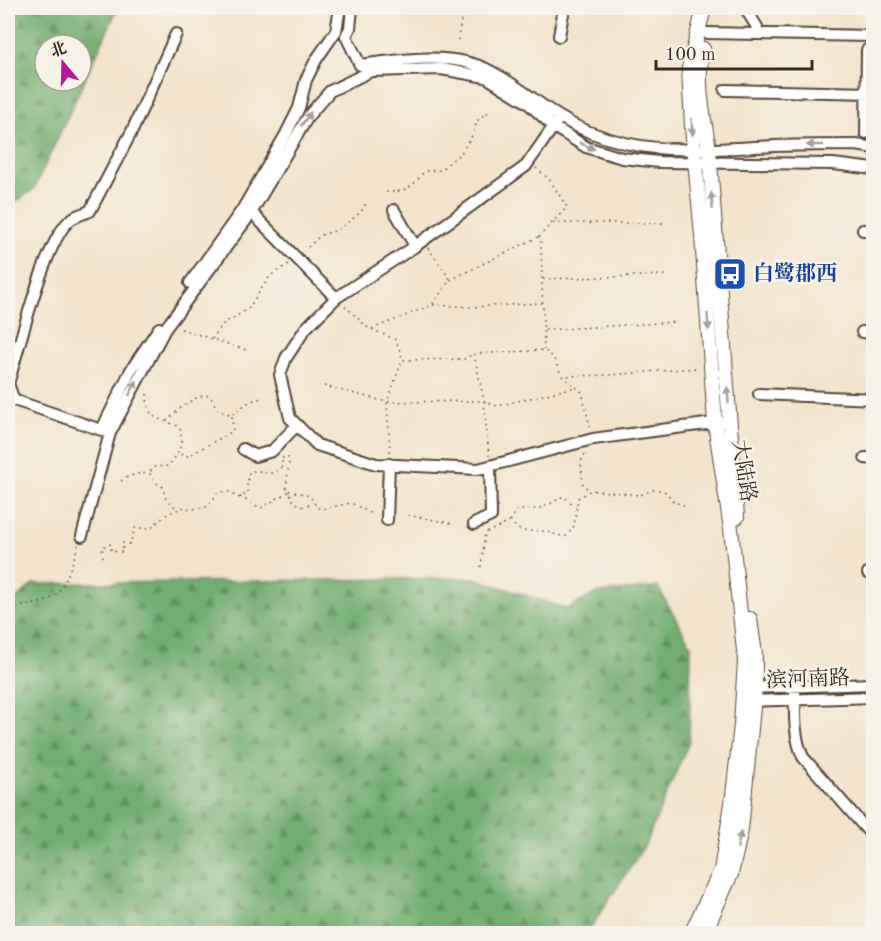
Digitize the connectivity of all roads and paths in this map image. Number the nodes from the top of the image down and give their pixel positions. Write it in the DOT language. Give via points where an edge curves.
graph roads {
  1 [pos="340,8"];
  2 [pos="352,8"];
  3 [pos="463,8"];
  4 [pos="564,8"];
  5 [pos="704,8"];
  6 [pos="712,8"];
  7 [pos="747,8"];
  8 [pos="757,27"];
  9 [pos="336,31"];
  10 [pos="706,33"];
  11 [pos="176,34"];
  12 [pos="559,36"];
  13 [pos="873,36"];
  14 [pos="458,40"];
  15 [pos="867,50"];
  16 [pos="358,76"];
  17 [pos="725,90"];
  18 [pos="869,93"];
  19 [pos="488,113"];
  20 [pos="557,122"];
  21 [pos="866,133"];
  22 [pos="873,148"];
  23 [pos="702,156"];
  24 [pos="529,162"];
  25 [pos="873,169"];
  26 [pos="386,192"];
  27 [pos="366,203"];
  28 [pos="394,210"];
  29 [pos="251,212"];
  30 [pos="552,223"];
  31 [pos="663,223"];
  32 [pos="539,237"];
  33 [pos="421,246"];
  34 [pos="308,247"];
  35 [pos="292,262"];
  36 [pos="668,274"];
  37 [pos="542,279"];
  38 [pos="450,280"];
  39 [pos="336,298"];
  40 [pos="543,303"];
  41 [pos="432,305"];
  42 [pos="675,322"];
  43 [pos="181,329"];
  44 [pos="371,329"];
  45 [pos="544,330"];
  46 [pos="862,332"];
  47 [pos="873,333"];
  48 [pos="212,339"];
  49 [pos="246,350"];
  50 [pos="544,350"];
  51 [pos="473,354"];
  52 [pos="403,360"];
  53 [pos="696,368"];
  54 [pos="562,376"];
  55 [pos="324,386"];
  56 [pos="576,387"];
  57 [pos="147,394"];
  58 [pos="759,394"];
  59 [pos="263,398"];
  60 [pos="873,399"];
  61 [pos="484,400"];
  62 [pos="387,402"];
  63 [pos="231,415"];
  64 [pos="730,420"];
  65 [pos="167,421"];
  66 [pos="715,423"];
  67 [pos="297,425"];
  68 [pos="106,431"];
  69 [pos="593,439"];
  70 [pos="243,448"];
  71 [pos="178,454"];
  72 [pos="390,464"];
  73 [pos="490,465"];
  74 [pos="150,474"];
  75 [pos="121,481"];
  76 [pos="591,490"];
  77 [pos="290,491"];
  78 [pos="239,497"];
  79 [pos="314,501"];
  80 [pos="687,506"];
  81 [pos="576,507"];
  82 [pos="177,509"];
  83 [pos="370,513"];
  84 [pos="408,515"];
  85 [pos="387,520"];
  86 [pos="511,521"];
  87 [pos="455,524"];
  88 [pos="474,525"];
  89 [pos="82,536"];
  90 [pos="103,557"];
  91 [pos="481,567"];
  92 [pos="8,623"];
  93 [pos="873,684"];
  94 [pos="795,686"];
  95 [pos="749,694"];
  96 [pos="873,698"];
  97 [pos="795,699"];
  98 [pos="873,838"];
  99 [pos="691,933"];
  100 [pos="704,933"];
  1 -- 9 [label="street"];
  2 -- 20 [label="street" via="346,36 360,66 411,58 466,63 488,70 527,94"];
  3 -- 14 [label="path"];
  4 -- 12 [label="street"];
  5 -- 23 [label="main road, 大陆路, one-way" via="689,68"];
  6 -- 10 [label="main road, 大陆路"];
  7 -- 8 [label="street"];
  9 -- 16 [label="street"];
  9 -- 68 [label="street" via="316,60 299,108 242,210 131,370"];
  10 -- 13 [label="street"];
  10 -- 23 [label="main road, 大陆路" via="699,62 704,117"];
  11 -- 68 [label="street" via="90,211 72,218 58,237 40,275 8,384 14,400"];
  15 -- 18 [label="street"];
  16 -- 20 [label="street" via="371,71 430,69 486,77"];
  29 -- 16 [label="street, one-way" via="309,114 330,92"];
  17 -- 18 [label="street"];
  18 -- 21 [label="street"];
  19 -- 26 [label="path" via="477,121 461,153 441,170 424,171 403,192"];
  20 -- 23 [label="street" via="624,142"];
  20 -- 23 [label="street, one-way" via="586,147 622,158 659,162"];
  20 -- 24 [label="street"];
  22 -- 23 [label="street, one-way" via="845,145"];
  23 -- 25 [label="street"];
  64 -- 23 [label="main road, 大陆路, one-way"];
  23 -- 66 [label="main road, 大陆路, one-way"];
  24 -- 30 [label="path" via="549,178 567,207"];
  24 -- 33 [label="street"];
  27 -- 34 [label="path" via="361,212 338,230 321,235"];
  28 -- 33 [label="street"];
  29 -- 39 [label="street"];
  68 -- 29 [label="street, one-way" via="165,329"];
  30 -- 31 [label="path"];
  30 -- 32 [label="path"];
  32 -- 37 [label="path"];
  32 -- 38 [label="path"];
  33 -- 38 [label="path"];
  33 -- 39 [label="street"];
  35 -- 48 [label="path" via="270,276 248,309 223,324"];
  36 -- 37 [label="path"];
  37 -- 40 [label="path"];
  38 -- 41 [label="path"];
  39 -- 44 [label="path"];
  39 -- 67 [label="street" via="306,328 280,375 290,418"];
  40 -- 41 [label="path"];
  40 -- 45 [label="path"];
  41 -- 44 [label="path"];
  42 -- 45 [label="path"];
  43 -- 48 [label="path"];
  44 -- 52 [label="path" via="396,340"];
  45 -- 50 [label="path"];
  46 -- 47 [label="street"];
  48 -- 49 [label="path"];
  50 -- 51 [label="path"];
  50 -- 54 [label="path" via="553,357"];
  51 -- 52 [label="path" via="464,359"];
  51 -- 61 [label="path"];
  52 -- 62 [label="path"];
  53 -- 54 [label="path"];
  54 -- 56 [label="path"];
  55 -- 62 [label="path"];
  56 -- 61 [label="path" via="497,406"];
  56 -- 69 [label="path" via="582,392"];
  57 -- 65 [label="path" via="147,409 152,417"];
  58 -- 60 [label="street"];
  59 -- 63 [label="path" via="245,404"];
  61 -- 62 [label="path"];
  61 -- 73 [label="path"];
  62 -- 72 [label="path"];
  63 -- 65 [label="path" via="218,410 210,396 204,394"];
  63 -- 71 [label="path" via="233,431 188,456"];
  64 -- 66 [label="street"];
  64 -- 95 [label="main road, 大陆路" via="737,518 755,654"];
  65 -- 71 [label="path" via="180,427 182,441"];
  66 -- 69 [label="street"];
  66 -- 95 [label="main road, 大陆路"];
  67 -- 70 [label="street" via="272,451 255,456"];
  67 -- 72 [label="street" via="317,446 376,464"];
  68 -- 89 [label="street"];
  69 -- 73 [label="street"];
  69 -- 76 [label="path" via="581,461 583,486"];
  71 -- 74 [label="path" via="168,466 152,467"];
  72 -- 73 [label="street" via="478,469"];
  72 -- 85 [label="street"];
  73 -- 88 [label="street" via="491,516"];
  74 -- 75 [label="path" via="133,475"];
  74 -- 82 [label="path"];
  76 -- 80 [label="path" via="640,495 656,489"];
  76 -- 81 [label="path" via="578,498"];
  77 -- 78 [label="path" via="261,508"];
  77 -- 78 [label="path" via="285,486 288,457 282,458 283,466 276,473 249,472 248,493"];
  77 -- 79 [label="path" via="306,493"];
  77 -- 79 [label="path" via="294,503 304,507"];
  78 -- 82 [label="path" via="227,491 217,493 205,508"];
  79 -- 83 [label="path" via="322,509 351,503"];
  81 -- 86 [label="path" via="563,496 546,507 517,510"];
  81 -- 86 [label="path" via="574,526 567,536 541,531 527,533"];
  82 -- 90 [label="path" via="150,528 135,528 130,544 122,543 123,552 111,551 111,544 102,547"];
  84 -- 87 [label="path"];
  86 -- 91 [label="path" via="485,533"];
  89 -- 92 [label="path" via="60,589 42,603 27,603 13,610"];
  93 -- 94 [label="street"];
  94 -- 95 [label="street"];
  94 -- 97 [label="street"];
  95 -- 97 [label="street, 滨河南路"];
  95 -- 99 [label="main road, 大陆路" via="722,870"];
  100 -- 95 [label="main road, 大陆路, one-way" via="731,874 741,830"];
  96 -- 97 [label="street, 滨河南路"];
  97 -- 98 [label="street" via="798,745 803,757"];
}
